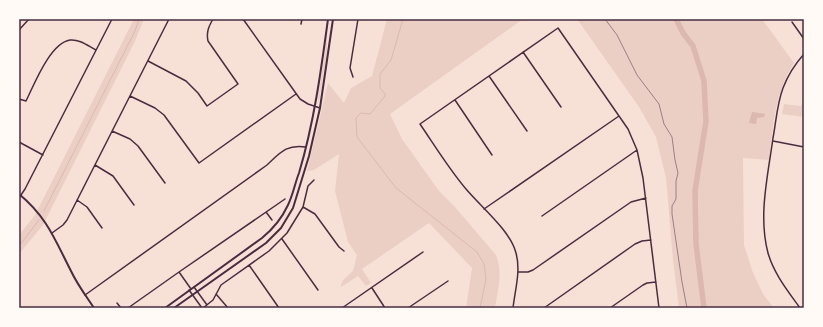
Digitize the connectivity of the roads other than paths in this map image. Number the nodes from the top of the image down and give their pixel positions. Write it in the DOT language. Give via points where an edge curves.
graph roads {
  1 [pos="29,19"];
  2 [pos="112,19"];
  3 [pos="169,19"];
  4 [pos="213,19"];
  5 [pos="243,19"];
  6 [pos="302,19"];
  7 [pos="328,19"];
  8 [pos="333,19"];
  9 [pos="358,19"];
  10 [pos="792,22"];
  11 [pos="301,24"];
  12 [pos="19,30"];
  13 [pos="804,39"];
  14 [pos="96,50"];
  15 [pos="523,52"];
  16 [pos="804,54"];
  17 [pos="148,61"];
  18 [pos="489,76"];
  19 [pos="353,77"];
  20 [pos="296,94"];
  21 [pos="130,96"];
  22 [pos="19,99"];
  23 [pos="455,100"];
  24 [pos="315,107"];
  25 [pos="320,108"];
  26 [pos="561,108"];
  27 [pos="619,116"];
  28 [pos="112,130"];
  29 [pos="527,131"];
  30 [pos="773,141"];
  31 [pos="19,142"];
  32 [pos="306,147"];
  33 [pos="804,147"];
  34 [pos="637,150"];
  35 [pos="43,154"];
  36 [pos="492,155"];
  37 [pos="95,165"];
  38 [pos="314,180"];
  39 [pos="165,183"];
  40 [pos="20,195"];
  41 [pos="19,198"];
  42 [pos="646,198"];
  43 [pos="285,199"];
  44 [pos="77,200"];
  45 [pos="134,205"];
  46 [pos="303,207"];
  47 [pos="484,209"];
  48 [pos="266,212"];
  49 [pos="542,216"];
  50 [pos="272,220"];
  51 [pos="102,228"];
  52 [pos="52,233"];
  53 [pos="262,238"];
  54 [pos="282,239"];
  55 [pos="651,240"];
  56 [pos="266,243"];
  57 [pos="344,251"];
  58 [pos="423,252"];
  59 [pos="249,265"];
  60 [pos="179,272"];
  61 [pos="518,272"];
  62 [pos="448,281"];
  63 [pos="656,282"];
  64 [pos="194,287"];
  65 [pos="372,287"];
  66 [pos="190,290"];
  67 [pos="318,290"];
  68 [pos="197,292"];
  69 [pos="216,294"];
  70 [pos="85,295"];
  71 [pos="193,295"];
  72 [pos="202,298"];
  73 [pos="197,301"];
  74 [pos="117,302"];
  75 [pos="207,305"];
  76 [pos="94,308"];
  77 [pos="121,308"];
  78 [pos="128,308"];
  79 [pos="165,308"];
  80 [pos="174,308"];
  81 [pos="203,308"];
  82 [pos="228,308"];
  83 [pos="279,308"];
  84 [pos="342,308"];
  85 [pos="385,308"];
  86 [pos="408,308"];
  87 [pos="513,308"];
  88 [pos="544,308"];
  89 [pos="610,308"];
  90 [pos="659,308"];
  91 [pos="800,308"];
  1 -- 12 [label="street"];
  2 -- 14 [label="street"];
  3 -- 17 [label="street"];
  4 -- 17 [label="street" via="208,28 208,41 238,84 206,106 186,81"];
  5 -- 20 [label="street"];
  6 -- 11 [label="street"];
  7 -- 24 [label="main road"];
  8 -- 25 [label="main road"];
  9 -- 19 [label="street" via="350,68"];
  10 -- 13 [label="street"];
  14 -- 22 [label="street" via="76,40 66,42 47,60 26,101"];
  14 -- 35 [label="street"];
  15 -- 18 [label="street"];
  15 -- 26 [label="street"];
  15 -- 27 [label="street" via="558,28"];
  16 -- 30 [label="street" via="792,69 784,86"];
  17 -- 21 [label="street"];
  18 -- 23 [label="street"];
  18 -- 29 [label="street"];
  20 -- 21 [label="street" via="199,163 164,115"];
  20 -- 24 [label="street" via="303,102"];
  21 -- 28 [label="street"];
  23 -- 36 [label="street"];
  23 -- 47 [label="street" via="420,124 458,179"];
  24 -- 25 [label="street"];
  24 -- 32 [label="main road"];
  25 -- 56 [label="main road" via="297,198 288,218"];
  27 -- 34 [label="street"];
  27 -- 47 [label="street"];
  28 -- 37 [label="street"];
  28 -- 39 [label="street" via="138,146"];
  30 -- 33 [label="street"];
  30 -- 91 [label="street" via="765,196 766,246 776,273"];
  31 -- 35 [label="street"];
  32 -- 53 [label="main road" via="288,205 276,225"];
  32 -- 70 [label="street" via="291,147 284,150 267,165"];
  34 -- 42 [label="street"];
  34 -- 49 [label="street"];
  35 -- 40 [label="street"];
  37 -- 44 [label="street"];
  37 -- 45 [label="street" via="112,176"];
  38 -- 46 [label="street" via="308,186"];
  40 -- 41 [label="street"];
  40 -- 52 [label="main road" via="36,209"];
  42 -- 55 [label="street"];
  42 -- 61 [label="street" via="631,202 533,270"];
  43 -- 48 [label="street"];
  44 -- 51 [label="street" via="87,207"];
  44 -- 52 [label="street" via="67,220"];
  46 -- 54 [label="street"];
  46 -- 57 [label="street" via="315,214"];
  47 -- 61 [label="street" via="513,244 518,260"];
  48 -- 50 [label="street"];
  48 -- 60 [label="street"];
  52 -- 70 [label="main road"];
  53 -- 56 [label="main road"];
  53 -- 64 [label="main road"];
  54 -- 59 [label="street"];
  54 -- 67 [label="street"];
  55 -- 63 [label="street"];
  55 -- 88 [label="street" via="635,244"];
  56 -- 68 [label="main road"];
  58 -- 65 [label="street"];
  59 -- 69 [label="street" via="221,285"];
  59 -- 83 [label="street"];
  60 -- 66 [label="street"];
  60 -- 78 [label="street"];
  61 -- 87 [label="street"];
  62 -- 86 [label="street"];
  63 -- 89 [label="street" via="643,285"];
  63 -- 90 [label="street"];
  64 -- 66 [label="main road"];
  64 -- 68 [label="street"];
  65 -- 84 [label="street"];
  65 -- 85 [label="street"];
  66 -- 71 [label="street"];
  66 -- 79 [label="main road"];
  68 -- 71 [label="main road"];
  68 -- 72 [label="street"];
  69 -- 75 [label="street"];
  69 -- 82 [label="street"];
  70 -- 76 [label="main road"];
  71 -- 73 [label="street"];
  71 -- 80 [label="main road"];
  72 -- 73 [label="street"];
  72 -- 75 [label="street"];
  73 -- 81 [label="street"];
  74 -- 77 [label="street"];
  75 -- 81 [label="street"];
}
